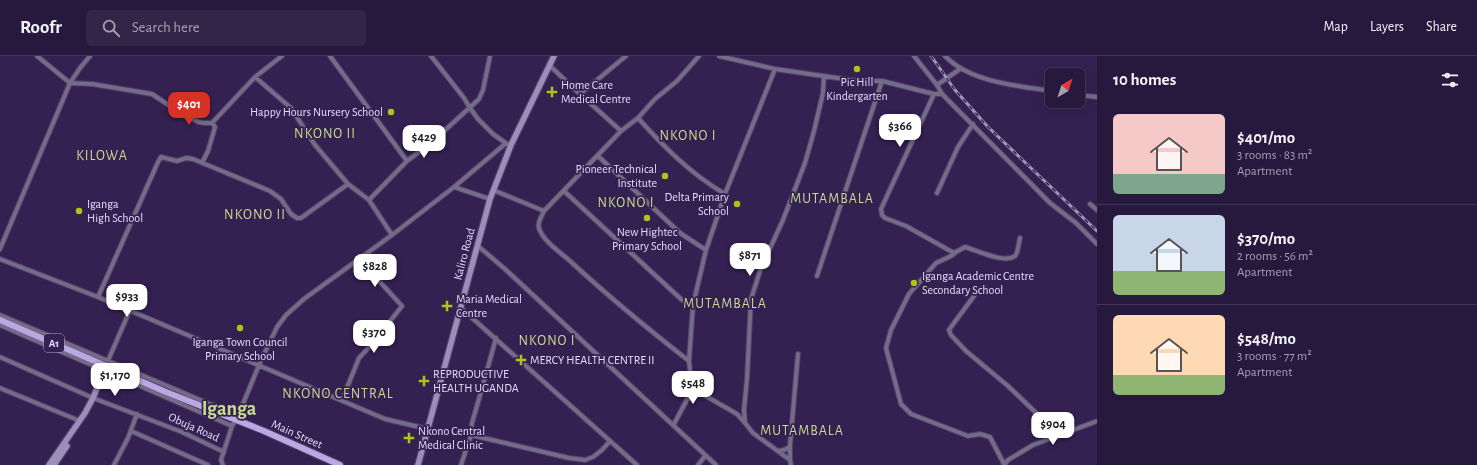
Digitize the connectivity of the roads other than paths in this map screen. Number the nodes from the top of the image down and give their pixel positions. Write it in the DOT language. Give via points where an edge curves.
graph roads {
  1 [pos="38,56"];
  2 [pos="90,56"];
  3 [pos="282,56"];
  4 [pos="330,56"];
  5 [pos="431,56"];
  6 [pos="490,56"];
  7 [pos="554,56"];
  8 [pos="626,56"];
  9 [pos="699,56"];
  10 [pos="719,56"];
  11 [pos="724,56"];
  12 [pos="914,56"];
  13 [pos="945,56"];
  14 [pos="549,65"];
  15 [pos="775,69"];
  16 [pos="960,69"];
  17 [pos="824,76"];
  18 [pos="256,77"];
  19 [pos="882,81"];
  20 [pos="70,83"];
  21 [pos="937,85"];
  22 [pos="1045,90"];
  23 [pos="580,94"];
  24 [pos="934,94"];
  25 [pos="942,94"];
  26 [pos="1085,96"];
  27 [pos="1097,97"];
  28 [pos="470,108"];
  29 [pos="638,118"];
  30 [pos="212,123"];
  31 [pos="973,124"];
  32 [pos="621,131"];
  33 [pos="508,144"];
  34 [pos="598,156"];
  35 [pos="407,161"];
  36 [pos="202,163"];
  37 [pos="348,184"];
  38 [pos="454,187"];
  39 [pos="493,190"];
  40 [pos="564,191"];
  41 [pos="937,193"];
  42 [pos="725,194"];
  43 [pos="490,199"];
  44 [pos="369,200"];
  45 [pos="1090,204"];
  46 [pos="1097,210"];
  47 [pos="544,211"];
  48 [pos="392,235"];
  49 [pos="1020,238"];
  50 [pos="1097,244"];
  51 [pos="478,246"];
  52 [pos="0,249"];
  53 [pos="706,250"];
  54 [pos="955,253"];
  55 [pos="0,259"];
  56 [pos="359,259"];
  57 [pos="817,276"];
  58 [pos="974,296"];
  59 [pos="98,297"];
  60 [pos="693,306"];
  61 [pos="461,308"];
  62 [pos="130,310"];
  63 [pos="0,320"];
  64 [pos="496,338"];
  65 [pos="798,354"];
  66 [pos="0,357"];
  67 [pos="689,361"];
  68 [pos="259,365"];
  69 [pos="105,367"];
  70 [pos="690,386"];
  71 [pos="0,388"];
  72 [pos="95,398"];
  73 [pos="342,400"];
  74 [pos="137,414"];
  75 [pos="237,418"];
  76 [pos="1097,421"];
  77 [pos="80,422"];
  78 [pos="745,423"];
  79 [pos="674,424"];
  80 [pos="232,426"];
  81 [pos="428,429"];
  82 [pos="131,431"];
  83 [pos="471,435"];
  84 [pos="1057,437"];
  85 [pos="610,441"];
  86 [pos="790,447"];
  87 [pos="778,451"];
  88 [pos="224,452"];
  89 [pos="705,456"];
  90 [pos="791,463"];
  91 [pos="48,465"];
  92 [pos="54,465"];
  93 [pos="114,465"];
  94 [pos="208,465"];
  95 [pos="223,465"];
  96 [pos="340,465"];
  97 [pos="418,465"];
  98 [pos="461,465"];
  99 [pos="637,465"];
  100 [pos="698,465"];
  101 [pos="716,465"];
  102 [pos="1004,465"];
  1 -- 20 [label="street"];
  2 -- 20 [label="street"];
  3 -- 18 [label="street"];
  4 -- 35 [label="street"];
  5 -- 28 [label="street"];
  6 -- 28 [label="street" via="483,90 479,99"];
  7 -- 14 [label="main road, Kaliro Road"];
  8 -- 23 [label="street"];
  9 -- 29 [label="street"];
  10 -- 11 [label="street"];
  11 -- 15 [label="street"];
  12 -- 21 [label="street"];
  13 -- 16 [label="street"];
  14 -- 23 [label="street"];
  14 -- 33 [label="main road, Kaliro Road"];
  15 -- 17 [label="street"];
  15 -- 42 [label="street"];
  16 -- 21 [label="street"];
  16 -- 22 [label="street" via="999,83"];
  17 -- 19 [label="street" via="858,81"];
  17 -- 78 [label="street" via="823,93 805,163 784,220 761,268 751,299"];
  18 -- 30 [label="street"];
  18 -- 37 [label="street" via="291,108 315,145"];
  19 -- 24 [label="street"];
  19 -- 57 [label="street"];
  20 -- 30 [label="street" via="152,94 199,122"];
  20 -- 52 [label="street"];
  21 -- 25 [label="street"];
  23 -- 32 [label="street"];
  24 -- 25 [label="street"];
  24 -- 54 [label="street" via="881,212 885,218 906,226"];
  25 -- 31 [label="street"];
  26 -- 27 [label="street"];
  28 -- 33 [label="street" via="486,127"];
  28 -- 35 [label="street"];
  29 -- 32 [label="street"];
  29 -- 42 [label="street" via="685,167"];
  30 -- 36 [label="street" via="215,127"];
  31 -- 41 [label="street" via="958,148"];
  31 -- 50 [label="street" via="1050,203 1076,223"];
  32 -- 34 [label="street"];
  33 -- 38 [label="street"];
  33 -- 39 [label="main road, Kaliro Road"];
  34 -- 40 [label="street"];
  34 -- 53 [label="street" via="680,233"];
  35 -- 44 [label="street"];
  36 -- 37 [label="street" via="270,191 281,199 291,214 297,218 301,218"];
  36 -- 59 [label="street" via="193,159 177,161 161,157"];
  37 -- 44 [label="street"];
  38 -- 43 [label="street"];
  38 -- 48 [label="street"];
  39 -- 43 [label="main road, Kaliro Road"];
  39 -- 47 [label="street"];
  40 -- 47 [label="street"];
  40 -- 60 [label="street" via="682,300"];
  42 -- 53 [label="street"];
  43 -- 51 [label="main road, Kaliro Road"];
  44 -- 48 [label="street"];
  45 -- 46 [label="street"];
  47 -- 67 [label="street" via="539,229 549,242 646,328"];
  48 -- 56 [label="street"];
  49 -- 54 [label="street" via="1013,257 1001,258 965,247"];
  51 -- 61 [label="main road, Kaliro Road"];
  51 -- 79 [label="street"];
  53 -- 60 [label="street"];
  54 -- 102 [label="street" via="936,263 909,294 891,330 886,348 901,404 911,414 968,436 980,434 990,437"];
  55 -- 59 [label="street"];
  56 -- 68 [label="street" via="286,315 277,327"];
  56 -- 73 [label="street" via="402,306 359,358"];
  58 -- 84 [label="street" via="951,326 951,335 966,351 1027,402 1052,428"];
  59 -- 62 [label="street"];
  60 -- 67 [label="street"];
  61 -- 64 [label="street"];
  61 -- 81 [label="main road, Kaliro Road"];
  62 -- 68 [label="street"];
  62 -- 69 [label="street"];
  63 -- 69 [label="main road, Main Street / A1"];
  64 -- 83 [label="street" via="472,423"];
  64 -- 85 [label="street"];
  65 -- 86 [label="street"];
  66 -- 72 [label="street, Obuja Road"];
  67 -- 70 [label="street"];
  68 -- 73 [label="street"];
  68 -- 75 [label="street"];
  69 -- 72 [label="main road"];
  69 -- 75 [label="main road, Main Street / A1"];
  69 -- 80 [label="street, Main Street"];
  70 -- 78 [label="street" via="737,414"];
  70 -- 79 [label="street" via="690,394"];
  71 -- 77 [label="street"];
  72 -- 74 [label="street, Obuja Road"];
  72 -- 77 [label="main road"];
  72 -- 92 [label="main road" via="85,419"];
  73 -- 81 [label="street" via="384,419"];
  74 -- 82 [label="street"];
  74 -- 88 [label="street, Obuja Road"];
  75 -- 80 [label="street"];
  75 -- 96 [label="main road, Main Street / A1"];
  76 -- 84 [label="street"];
  77 -- 91 [label="main road"];
  78 -- 87 [label="street" via="753,433"];
  79 -- 89 [label="street"];
  80 -- 88 [label="street"];
  81 -- 97 [label="main road, Kaliro Road"];
  82 -- 93 [label="street"];
  82 -- 94 [label="street"];
  83 -- 85 [label="street" via="586,460 598,454"];
  83 -- 98 [label="street"];
  84 -- 102 [label="street" via="1033,445"];
  85 -- 99 [label="street"];
  86 -- 87 [label="street"];
  86 -- 90 [label="street"];
  87 -- 90 [label="street"];
  88 -- 95 [label="street" via="221,460"];
  89 -- 100 [label="street"];
  89 -- 101 [label="street"];
}
